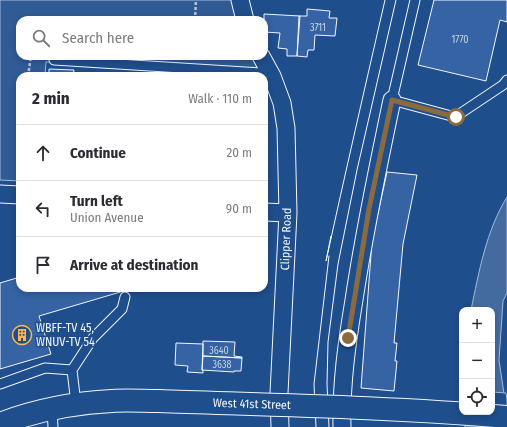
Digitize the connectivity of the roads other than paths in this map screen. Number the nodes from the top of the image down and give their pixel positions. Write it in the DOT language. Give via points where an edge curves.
graph roads {
  1 [pos="240,0"];
  2 [pos="415,0"];
  3 [pos="244,16"];
  4 [pos="54,60"];
  5 [pos="263,60"];
  6 [pos="244,72"];
  7 [pos="268,75"];
  8 [pos="272,76"];
  9 [pos="507,80"];
  10 [pos="392,100"];
  11 [pos="0,194"];
  12 [pos="16,196"];
  13 [pos="268,212"];
  14 [pos="288,213"];
  15 [pos="125,297"];
  16 [pos="72,370"];
  17 [pos="0,384"];
  18 [pos="76,404"];
  19 [pos="507,417"];
  20 [pos="52,418"];
  21 [pos="0,424"];
  22 [pos="280,427"];
  23 [pos="342,427"];
  1 -- 3 [label="street"];
  2 -- 10 [label="lane"];
  4 -- 6 [label="lane"];
  5 -- 8 [label="street, Clipper Road"];
  7 -- 8 [label="lane"];
  8 -- 14 [label="street, Clipper Road" via="282,103 286,128"];
  9 -- 10 [label="lane" via="456,117"];
  10 -- 23 [label="street" via="356,284 343,387"];
  11 -- 12 [label="street"];
  13 -- 14 [label="street"];
  14 -- 22 [label="street, Clipper Road" via="279,393"];
  15 -- 16 [label="lane" via="122,309 93,338"];
  16 -- 17 [label="lane" via="45,368"];
  16 -- 18 [label="lane"];
  18 -- 19 [label="main road, West 41st Street, bridge" via="158,401 353,407"];
  18 -- 20 [label="main road, West 41st Street"];
  20 -- 21 [label="main road, West 41st Street" via="40,411"];
}
